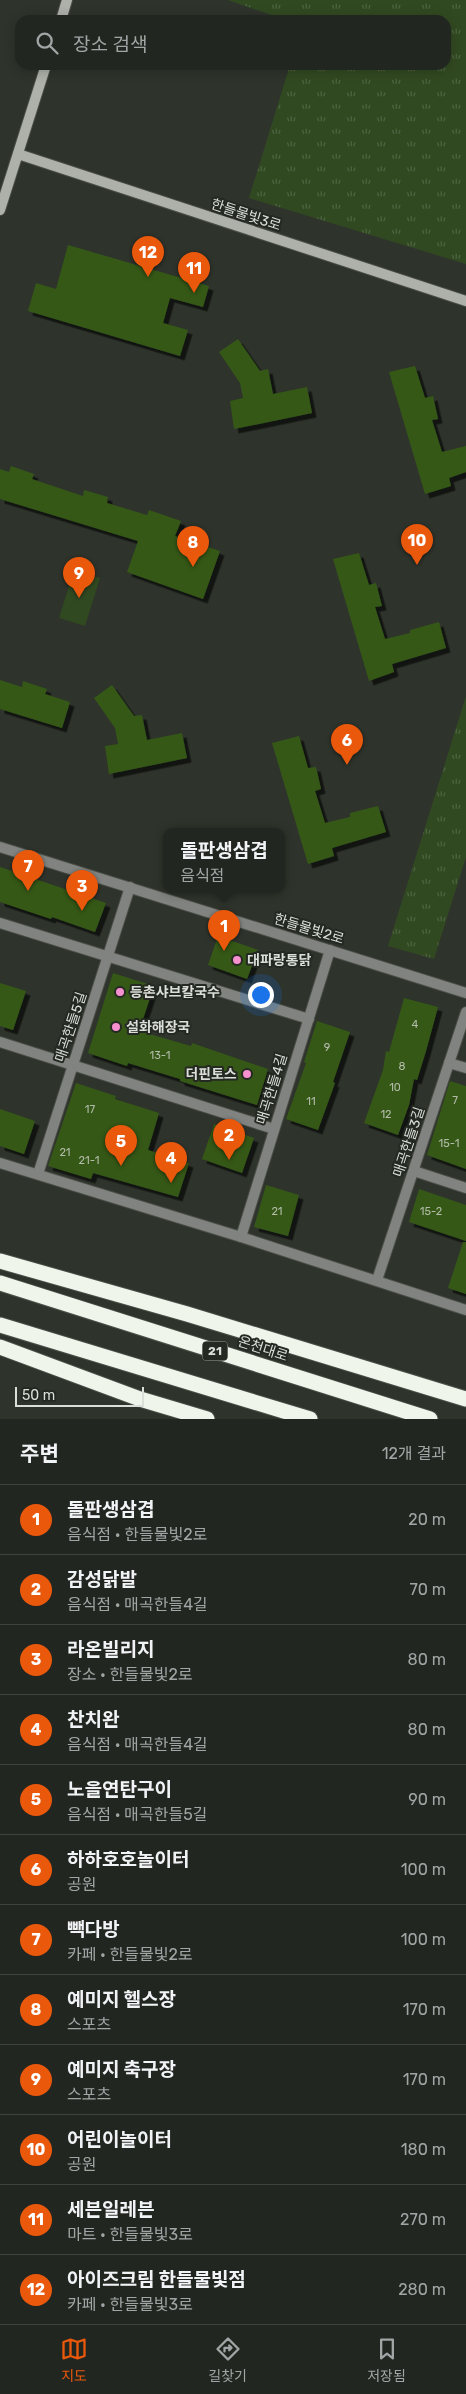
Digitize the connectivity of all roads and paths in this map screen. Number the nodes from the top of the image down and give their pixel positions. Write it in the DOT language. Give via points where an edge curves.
graph roads {
  1 [pos="67,0"];
  2 [pos="62,15"];
  3 [pos="44,70"];
  4 [pos="18,154"];
  5 [pos="0,210"];
  6 [pos="466,301"];
  7 [pos="0,847"];
  8 [pos="130,887"];
  9 [pos="0,923"];
  10 [pos="330,950"];
  11 [pos="108,957"];
  12 [pos="466,993"];
  13 [pos="466,1012"];
  14 [pos="309,1019"];
  15 [pos="0,1042"];
  16 [pos="449,1063"];
  17 [pos="73,1066"];
  18 [pos="466,1068"];
  19 [pos="274,1129"];
  20 [pos="0,1163"];
  21 [pos="414,1171"];
  22 [pos="38,1174"];
  23 [pos="466,1188"];
  24 [pos="241,1237"];
  25 [pos="3,1261"];
  26 [pos="378,1280"];
  27 [pos="0,1283"];
  28 [pos="466,1310"];
  29 [pos="0,1325"];
  30 [pos="0,1347"];
  31 [pos="466,1399"];
  32 [pos="207,1419"];
  33 [pos="310,1419"];
  34 [pos="430,1419"];
  1 -- 2 [label="street"];
  3 -- 4 [label="street"];
  4 -- 5 [label="street"];
  4 -- 6 [label="street, 한들물빛3로"];
  7 -- 8 [label="street, 한들물빛2로"];
  8 -- 10 [label="street, 한들물빛2로"];
  8 -- 11 [label="street, 매곡한들5길"];
  9 -- 11 [label="street"];
  10 -- 12 [label="street, 한들물빛2로"];
  10 -- 14 [label="street, 매곡한들4길"];
  11 -- 14 [label="street"];
  11 -- 17 [label="street, 매곡한들5길"];
  13 -- 16 [label="street, 매곡한들3길"];
  14 -- 19 [label="street, 매곡한들4길"];
  15 -- 17 [label="street"];
  16 -- 18 [label="street"];
  16 -- 21 [label="street, 매곡한들3길"];
  17 -- 19 [label="street"];
  17 -- 22 [label="street, 매곡한들5길"];
  19 -- 24 [label="street, 매곡한들4길"];
  20 -- 22 [label="street"];
  21 -- 23 [label="street"];
  21 -- 26 [label="street, 매곡한들3길"];
  22 -- 24 [label="street"];
  24 -- 26 [label="street"];
  25 -- 31 [label="highway"];
  26 -- 28 [label="street"];
  27 -- 34 [label="highway, 온천대로 / 21"];
  29 -- 33 [label="highway"];
  30 -- 32 [label="highway"];
}
